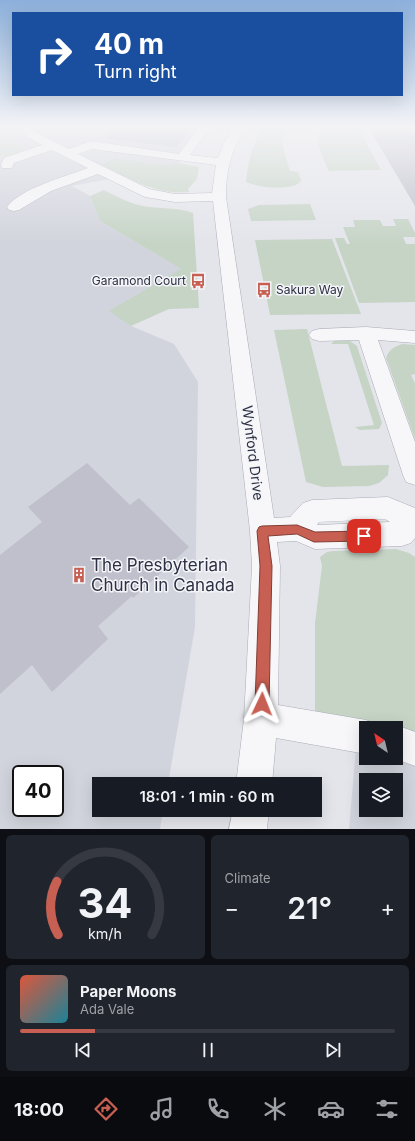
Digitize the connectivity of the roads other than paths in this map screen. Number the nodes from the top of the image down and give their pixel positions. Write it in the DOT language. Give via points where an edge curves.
graph roads {
  1 [pos="92,166"];
  2 [pos="222,166"];
  3 [pos="98,169"];
  4 [pos="34,181"];
  5 [pos="51,191"];
  6 [pos="219,197"];
  7 [pos="14,207"];
  8 [pos="366,333"];
  9 [pos="319,335"];
  10 [pos="415,337"];
  11 [pos="415,475"];
  12 [pos="413,521"];
  13 [pos="262,531"];
  14 [pos="261,719"];
  15 [pos="359,736"];
  16 [pos="403,745"];
  17 [pos="415,749"];
  18 [pos="255,777"];
  19 [pos="250,817"];
  20 [pos="248,829"];
  1 -- 3 [label="street"];
  2 -- 6 [label="street, Wynford Drive"];
  3 -- 5 [label="street"];
  3 -- 6 [label="street" via="137,190 153,195 178,199"];
  4 -- 5 [label="street"];
  5 -- 7 [label="street" via="32,195"];
  6 -- 13 [label="street, Wynford Drive"];
  8 -- 9 [label="street"];
  8 -- 10 [label="street"];
  8 -- 11 [label="street"];
  12 -- 13 [label="street" via="402,534 314,537 297,530"];
  13 -- 14 [label="street, Wynford Drive" via="266,566"];
  14 -- 15 [label="street"];
  14 -- 18 [label="street, Wynford Drive"];
  16 -- 17 [label="street"];
  19 -- 20 [label="street"];
}
